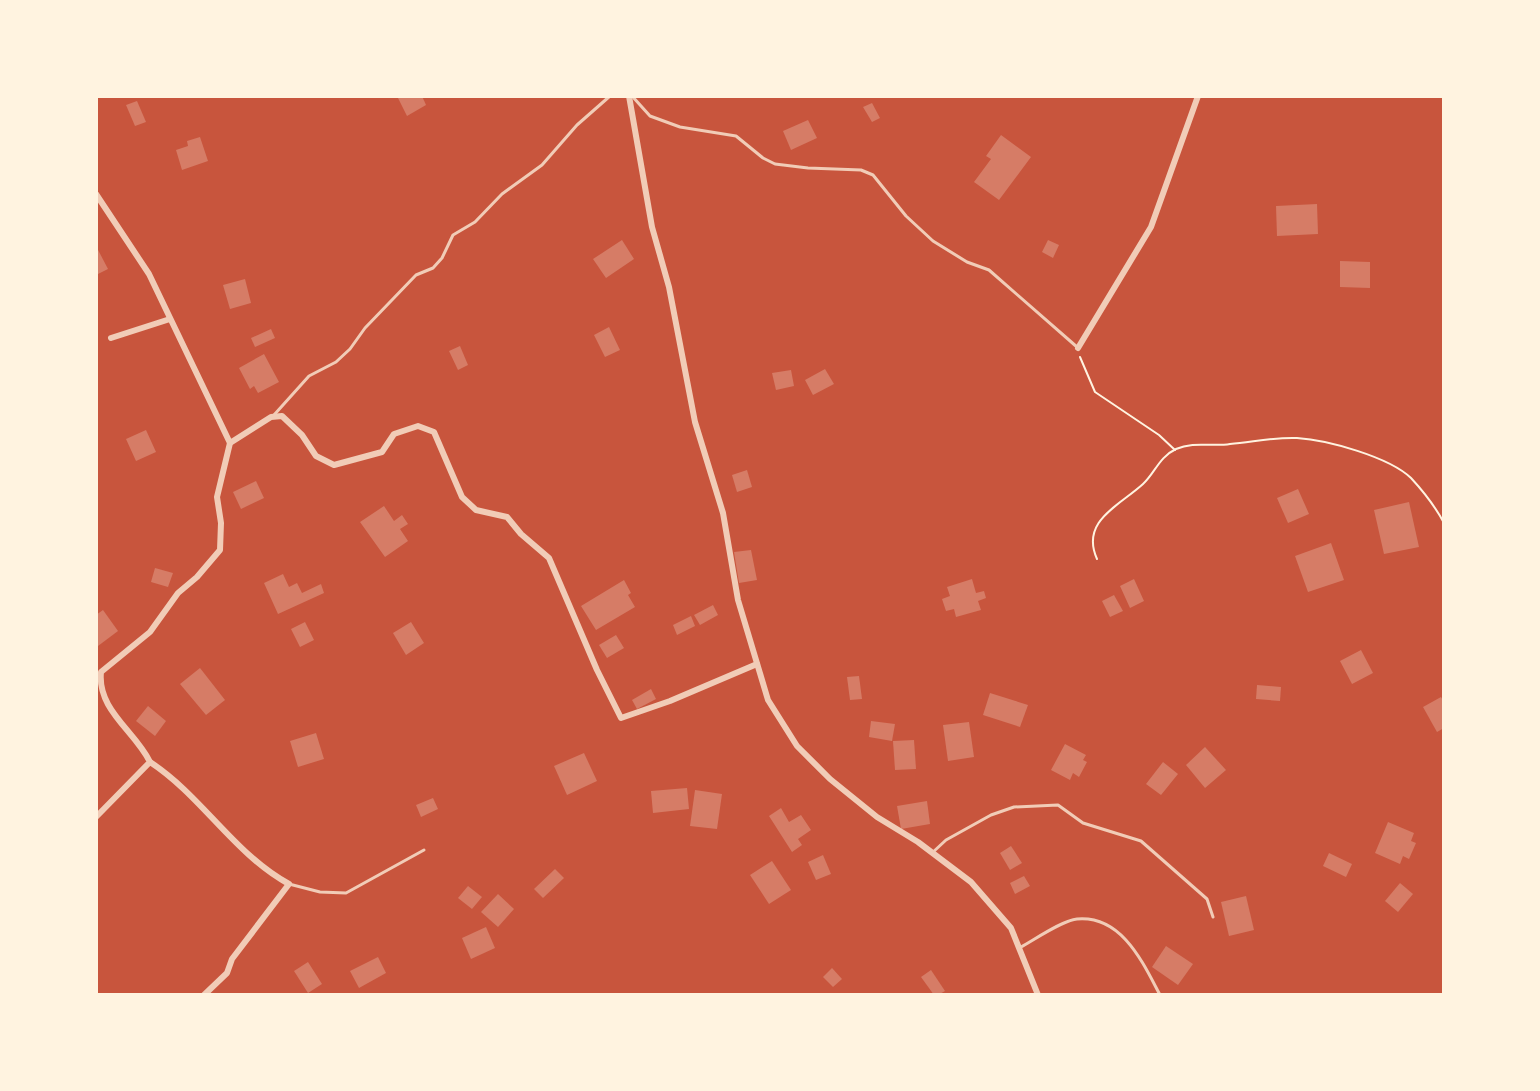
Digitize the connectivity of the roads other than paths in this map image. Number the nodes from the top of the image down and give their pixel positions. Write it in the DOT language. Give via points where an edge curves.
graph roads {
  1 [pos="610,96"];
  2 [pos="630,96"];
  3 [pos="1198,96"];
  4 [pos="96,194"];
  5 [pos="170,319"];
  6 [pos="111,338"];
  7 [pos="1078,348"];
  8 [pos="271,417"];
  9 [pos="230,443"];
  10 [pos="757,664"];
  11 [pos="150,762"];
  12 [pos="96,817"];
  13 [pos="424,850"];
  14 [pos="932,853"];
  15 [pos="289,884"];
  16 [pos="1213,917"];
  17 [pos="1019,949"];
  18 [pos="204,995"];
  19 [pos="1038,995"];
  20 [pos="1160,995"];
  1 -- 8 [label="lane" via="542,165 453,235 433,268 416,275 350,349 309,376"];
  2 -- 7 [label="lane" via="650,116 736,136 775,164 873,175 933,241 989,270"];
  2 -- 10 [label="street" via="652,227 695,422 723,513 738,600"];
  3 -- 7 [label="street" via="1151,227"];
  4 -- 5 [label="street" via="149,274"];
  5 -- 6 [label="street"];
  5 -- 9 [label="street"];
  8 -- 9 [label="street"];
  8 -- 10 [label="street" via="282,416 316,456 334,465 382,452 394,434 418,426 434,432 462,497 476,510 507,517 549,558 621,718"];
  9 -- 11 [label="street" via="217,497 220,550 178,593 150,632 101,672 99,686"];
  10 -- 14 [label="street" via="768,700 797,746 877,817"];
  11 -- 12 [label="street"];
  11 -- 15 [label="street" via="174,778 267,872"];
  13 -- 15 [label="lane" via="346,893"];
  14 -- 16 [label="lane" via="991,815 1014,807 1058,805 1083,823 1141,841 1207,899"];
  14 -- 17 [label="street" via="971,882 1011,928"];
  15 -- 18 [label="street" via="227,973"];
  17 -- 19 [label="street"];
  17 -- 20 [label="lane" via="1076,919 1107,923 1143,959"];
}
